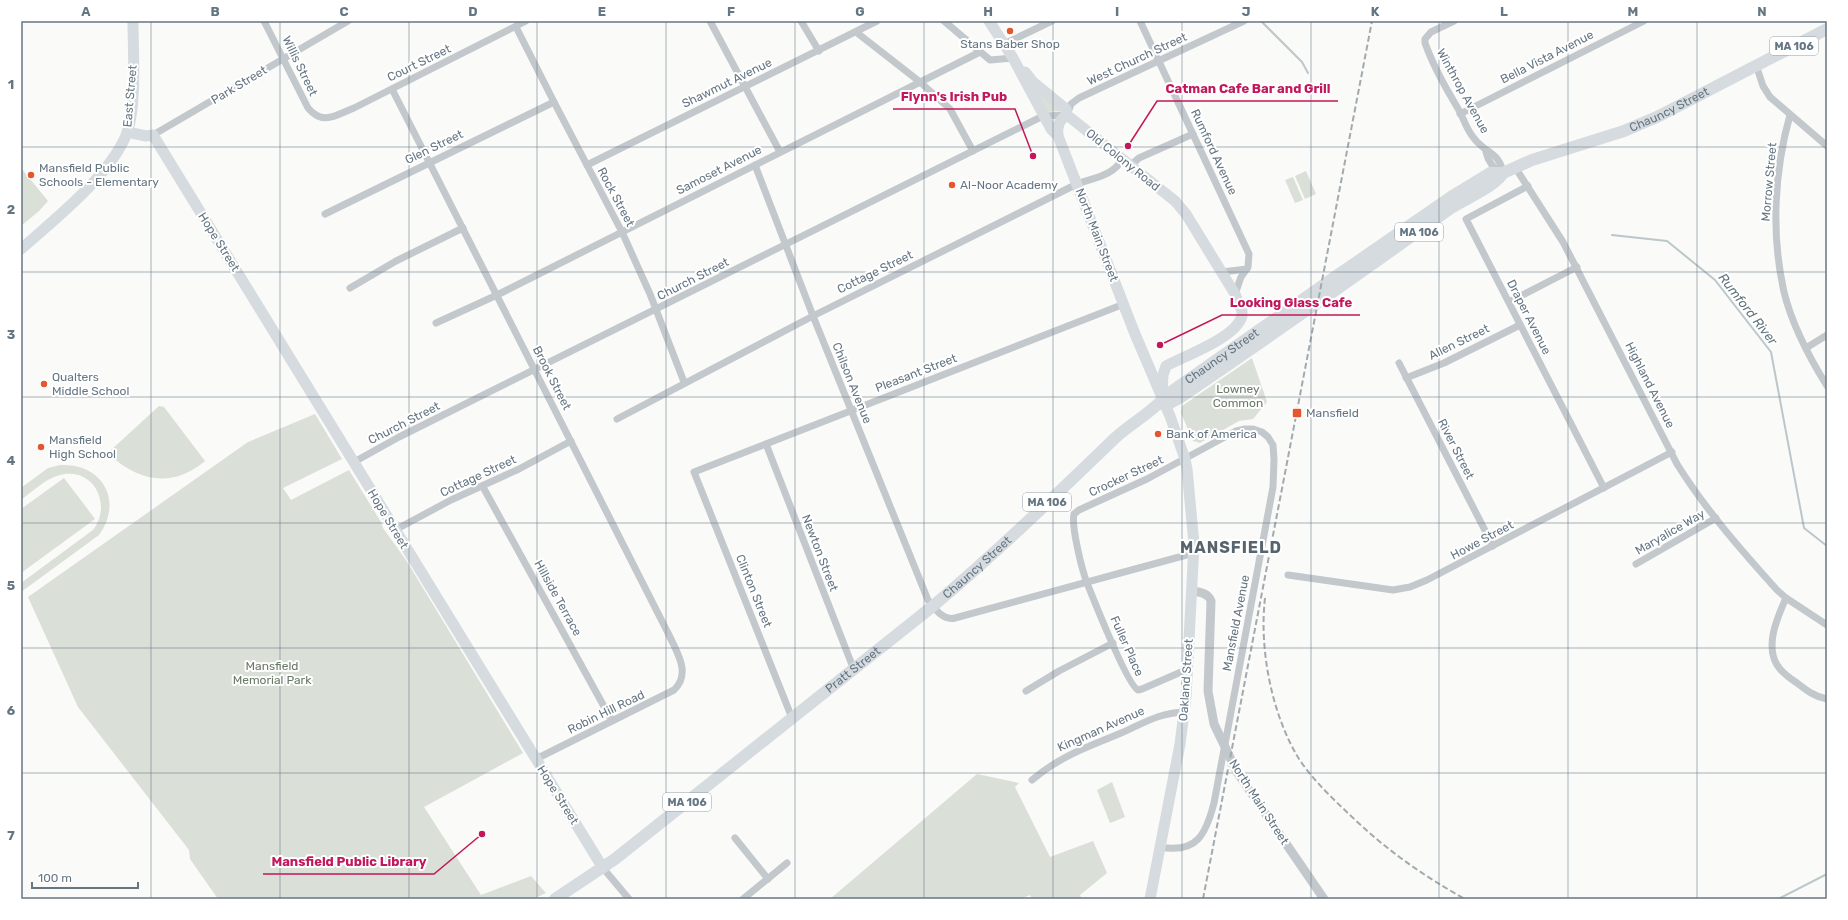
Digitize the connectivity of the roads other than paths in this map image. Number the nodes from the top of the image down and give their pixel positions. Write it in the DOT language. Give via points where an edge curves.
graph roads {
  1 [pos="133,21"];
  2 [pos="264,21"];
  3 [pos="348,21"];
  4 [pos="526,21"];
  5 [pos="710,21"];
  6 [pos="801,21"];
  7 [pos="877,21"];
  8 [pos="944,21"];
  9 [pos="989,21"];
  10 [pos="1052,21"];
  11 [pos="1140,21"];
  12 [pos="1244,21"];
  13 [pos="1454,21"];
  14 [pos="1644,21"];
  15 [pos="516,27"];
  16 [pos="1827,29"];
  17 [pos="856,32"];
  18 [pos="1004,44"];
  19 [pos="819,50"];
  20 [pos="980,52"];
  21 [pos="284,58"];
  22 [pos="1013,58"];
  23 [pos="1160,61"];
  24 [pos="1756,65"];
  25 [pos="920,82"];
  26 [pos="745,87"];
  27 [pos="392,89"];
  28 [pos="554,102"];
  29 [pos="1460,114"];
  30 [pos="1067,115"];
  31 [pos="1790,115"];
  32 [pos="1043,116"];
  33 [pos="320,118"];
  34 [pos="127,132"];
  35 [pos="1194,134"];
  36 [pos="153,135"];
  37 [pos="1058,136"];
  38 [pos="1827,146"];
  39 [pos="973,150"];
  40 [pos="780,152"];
  41 [pos="429,162"];
  42 [pos="1126,162"];
  43 [pos="587,165"];
  44 [pos="755,165"];
  45 [pos="1515,167"];
  46 [pos="1503,173"];
  47 [pos="1077,184"];
  48 [pos="1528,186"];
  49 [pos="324,214"];
  50 [pos="463,228"];
  51 [pos="622,232"];
  52 [pos="786,245"];
  53 [pos="21,249"];
  54 [pos="1577,267"];
  55 [pos="1247,269"];
  56 [pos="1222,272"];
  57 [pos="350,288"];
  58 [pos="1235,294"];
  59 [pos="497,295"];
  60 [pos="1509,302"];
  61 [pos="1124,304"];
  62 [pos="655,310"];
  63 [pos="813,316"];
  64 [pos="436,323"];
  65 [pos="1520,325"];
  66 [pos="1827,335"];
  67 [pos="1806,348"];
  68 [pos="1142,350"];
  69 [pos="1399,363"];
  70 [pos="1166,366"];
  71 [pos="535,369"];
  72 [pos="1406,378"];
  73 [pos="684,382"];
  74 [pos="1827,386"];
  75 [pos="1162,400"];
  76 [pos="852,410"];
  77 [pos="617,418"];
  78 [pos="571,441"];
  79 [pos="766,444"];
  80 [pos="1672,452"];
  81 [pos="1185,459"];
  82 [pos="354,462"];
  83 [pos="694,472"];
  84 [pos="483,487"];
  85 [pos="1604,488"];
  86 [pos="1716,518"];
  87 [pos="395,530"];
  88 [pos="1493,546"];
  89 [pos="1194,553"];
  90 [pos="1636,564"];
  91 [pos="1288,576"];
  92 [pos="1087,582"];
  93 [pos="1192,591"];
  94 [pos="1786,598"];
  95 [pos="933,606"];
  96 [pos="1827,625"];
  97 [pos="1113,643"];
  98 [pos="854,670"];
  99 [pos="1188,670"];
  100 [pos="682,680"];
  101 [pos="1026,691"];
  102 [pos="1827,699"];
  103 [pos="1184,712"];
  104 [pos="792,718"];
  105 [pos="612,721"];
  106 [pos="536,759"];
  107 [pos="1032,780"];
  108 [pos="735,838"];
  109 [pos="1160,847"];
  110 [pos="787,863"];
  111 [pos="603,868"];
  112 [pos="768,879"];
  113 [pos="555,899"];
  114 [pos="629,899"];
  115 [pos="743,899"];
  116 [pos="1150,899"];
  117 [pos="1324,899"];
  1 -- 34 [label="main road, East Street" via="132,93"];
  2 -- 21 [label="street, Willis Street"];
  3 -- 21 [label="street, Park Street"];
  4 -- 15 [label="street, Court Street"];
  5 -- 26 [label="street"];
  6 -- 19 [label="street"];
  7 -- 17 [label="street, Shawmut Avenue"];
  8 -- 20 [label="street"];
  9 -- 18 [label="main road, North Main Street"];
  10 -- 18 [label="street"];
  11 -- 23 [label="street, Rumford Avenue"];
  12 -- 23 [label="street, West Church Street"];
  13 -- 29 [label="street, Winthrop Avenue" via="1431,32 1425,39 1428,53"];
  14 -- 29 [label="street, Bella Vista Avenue"];
  15 -- 27 [label="street, Court Street"];
  15 -- 28 [label="street, Rock Street"];
  16 -- 24 [label="main road, Chauncy Street / MA 106"];
  17 -- 19 [label="street, Shawmut Avenue"];
  17 -- 25 [label="street"];
  18 -- 22 [label="main road, North Main Street"];
  19 -- 26 [label="street, Shawmut Avenue"];
  20 -- 22 [label="street" via="990,60"];
  20 -- 25 [label="street, Samoset Avenue"];
  21 -- 33 [label="street, Willis Street" via="308,108"];
  21 -- 36 [label="street, Park Street"];
  22 -- 30 [label="main road, Old Colony Road" via="1033,82 1066,109"];
  22 -- 32 [label="main road, North Main Street"];
  23 -- 30 [label="street, West Church Street" via="1079,98 1071,104"];
  23 -- 35 [label="street, Rumford Avenue"];
  24 -- 31 [label="street" via="1766,91"];
  24 -- 45 [label="main road, Chauncy Street / MA 106" via="1659,116 1624,131"];
  25 -- 39 [label="street" via="950,109"];
  25 -- 40 [label="street, Samoset Avenue"];
  26 -- 40 [label="street"];
  26 -- 43 [label="street, Shawmut Avenue"];
  27 -- 33 [label="street, Court Street" via="354,108"];
  27 -- 41 [label="street, Brook Street"];
  28 -- 41 [label="street, Glen Street"];
  28 -- 43 [label="street, Rock Street"];
  29 -- 46 [label="street, Winthrop Avenue" via="1472,137 1486,152 1492,167"];
  30 -- 32 [label="street"];
  30 -- 37 [label="main road" via="1059,123"];
  30 -- 42 [label="main road, Old Colony Road"];
  31 -- 38 [label="street"];
  31 -- 67 [label="street, Morrow Street" via="1779,175 1776,233 1784,294"];
  32 -- 37 [label="main road, North Main Street"];
  32 -- 39 [label="street, Church Street"];
  34 -- 36 [label="main road"];
  34 -- 53 [label="main road, East Street" via="116,154 91,183"];
  35 -- 42 [label="street, Cottage Street"];
  35 -- 55 [label="street, Rumford Avenue" via="1249,254"];
  36 -- 82 [label="main road, Hope Street"];
  37 -- 47 [label="main road, North Main Street"];
  39 -- 52 [label="street, Church Street"];
  40 -- 44 [label="street, Samoset Avenue"];
  41 -- 49 [label="street, Glen Street"];
  41 -- 50 [label="street, Brook Street"];
  42 -- 47 [label="street, Cottage Street" via="1112,171"];
  42 -- 56 [label="main road, Old Colony Road" via="1186,214"];
  43 -- 51 [label="street, Rock Street"];
  44 -- 51 [label="street, Samoset Avenue"];
  44 -- 52 [label="street, Chilson Avenue"];
  45 -- 46 [label="main road, Chauncy Street / MA 106"];
  45 -- 48 [label="street, Highland Avenue"];
  46 -- 75 [label="main road, Chauncy Street / MA 106" via="1498,181 1454,206 1181,397 1170,403"];
  47 -- 61 [label="main road, North Main Street"];
  47 -- 63 [label="street, Cottage Street"];
  48 -- 54 [label="street, Highland Avenue"];
  48 -- 60 [label="street, Draper Avenue" via="1466,219"];
  50 -- 57 [label="street" via="396,261"];
  50 -- 59 [label="street, Brook Street"];
  51 -- 59 [label="street, Samoset Avenue"];
  51 -- 62 [label="street, Rock Street"];
  52 -- 62 [label="street, Church Street"];
  52 -- 63 [label="street, Chilson Avenue"];
  54 -- 60 [label="street"];
  54 -- 80 [label="street, Highland Avenue"];
  55 -- 56 [label="street"];
  55 -- 58 [label="street, Rumford Avenue"];
  56 -- 58 [label="main road, Old Colony Road"];
  58 -- 70 [label="main road, Old Colony Road" via="1242,311 1241,320 1236,327"];
  59 -- 64 [label="street, Samoset Avenue"];
  59 -- 71 [label="street, Brook Street"];
  60 -- 65 [label="street, Draper Avenue"];
  61 -- 68 [label="main road, North Main Street"];
  61 -- 76 [label="street, Pleasant Street"];
  62 -- 71 [label="street, Church Street"];
  62 -- 73 [label="street, Rock Street"];
  63 -- 73 [label="street, Cottage Street"];
  63 -- 76 [label="street, Chilson Avenue"];
  65 -- 72 [label="street, Allen Street"];
  65 -- 85 [label="street, Draper Avenue"];
  66 -- 67 [label="street"];
  67 -- 74 [label="street, Morrow Street"];
  68 -- 70 [label="main road" via="1152,363"];
  68 -- 75 [label="main road, North Main Street"];
  69 -- 72 [label="street, River Street"];
  70 -- 75 [label="main road"];
  71 -- 78 [label="street, Brook Street"];
  71 -- 82 [label="street, Church Street"];
  72 -- 88 [label="street, River Street"];
  73 -- 77 [label="street, Cottage Street"];
  75 -- 81 [label="main road, North Main Street"];
  75 -- 95 [label="main road, Chauncy Street / MA 106" via="1126,428 982,565"];
  76 -- 79 [label="street, Pleasant Street"];
  76 -- 95 [label="street, Chilson Avenue" via="928,600"];
  78 -- 84 [label="street, Cottage Street"];
  78 -- 100 [label="street, Brook Street" via="671,639 684,672"];
  79 -- 83 [label="street, Pleasant Street"];
  79 -- 98 [label="street, Newton Street"];
  80 -- 85 [label="street, Howe Street"];
  80 -- 86 [label="street, Highland Avenue" via="1693,489"];
  81 -- 89 [label="main road, Oakland Street"];
  81 -- 92 [label="street, Crocker Street" via="1074,514 1073,526"];
  81 -- 109 [label="street, Mansfield Avenue" via="1236,431 1245,429 1262,432 1268,437 1274,452 1272,494 1210,818 1203,834 1193,843 1180,848"];
  82 -- 87 [label="main road, Hope Street"];
  83 -- 104 [label="street, Clinton Street"];
  84 -- 87 [label="street, Cottage Street" via="450,500"];
  84 -- 105 [label="street, Hillside Terrace"];
  85 -- 88 [label="street, Howe Street"];
  86 -- 90 [label="street, Maryalice Way"];
  86 -- 94 [label="street, Highland Avenue" via="1757,568"];
  87 -- 106 [label="main road, Hope Street"];
  88 -- 91 [label="street, Howe Street" via="1428,580 1393,590"];
  89 -- 92 [label="street"];
  89 -- 93 [label="main road, Oakland Street"];
  92 -- 95 [label="street" via="951,619 943,616"];
  92 -- 97 [label="street, Fuller Place"];
  93 -- 99 [label="main road, Oakland Street"];
  93 -- 117 [label="street, North Main Street" via="1205,594 1212,601 1208,691 1210,709 1218,733 1237,772"];
  94 -- 96 [label="street, Highland Avenue"];
  94 -- 102 [label="street" via="1774,630 1773,653 1776,663 1784,673 1808,691"];
  95 -- 98 [label="main road, Pratt Street / MA 106"];
  97 -- 99 [label="street, Fuller Place" via="1136,690"];
  97 -- 101 [label="street" via="1058,671"];
  98 -- 104 [label="main road, Pratt Street / MA 106"];
  99 -- 103 [label="main road, Oakland Street"];
  100 -- 105 [label="street, Robin Hill Road" via="674,690"];
  103 -- 107 [label="street, Kingman Avenue" via="1156,717 1075,752 1050,765"];
  103 -- 109 [label="main road, Oakland Street"];
  104 -- 111 [label="main road, Pratt Street / MA 106"];
  105 -- 106 [label="street, Robin Hill Road"];
  106 -- 111 [label="main road, Hope Street"];
  108 -- 112 [label="street"];
  109 -- 116 [label="main road, Oakland Street"];
  110 -- 112 [label="street"];
  111 -- 113 [label="main road, Pratt Street / MA 106"];
  111 -- 114 [label="street, Hope Street"];
  112 -- 115 [label="street"];
}
